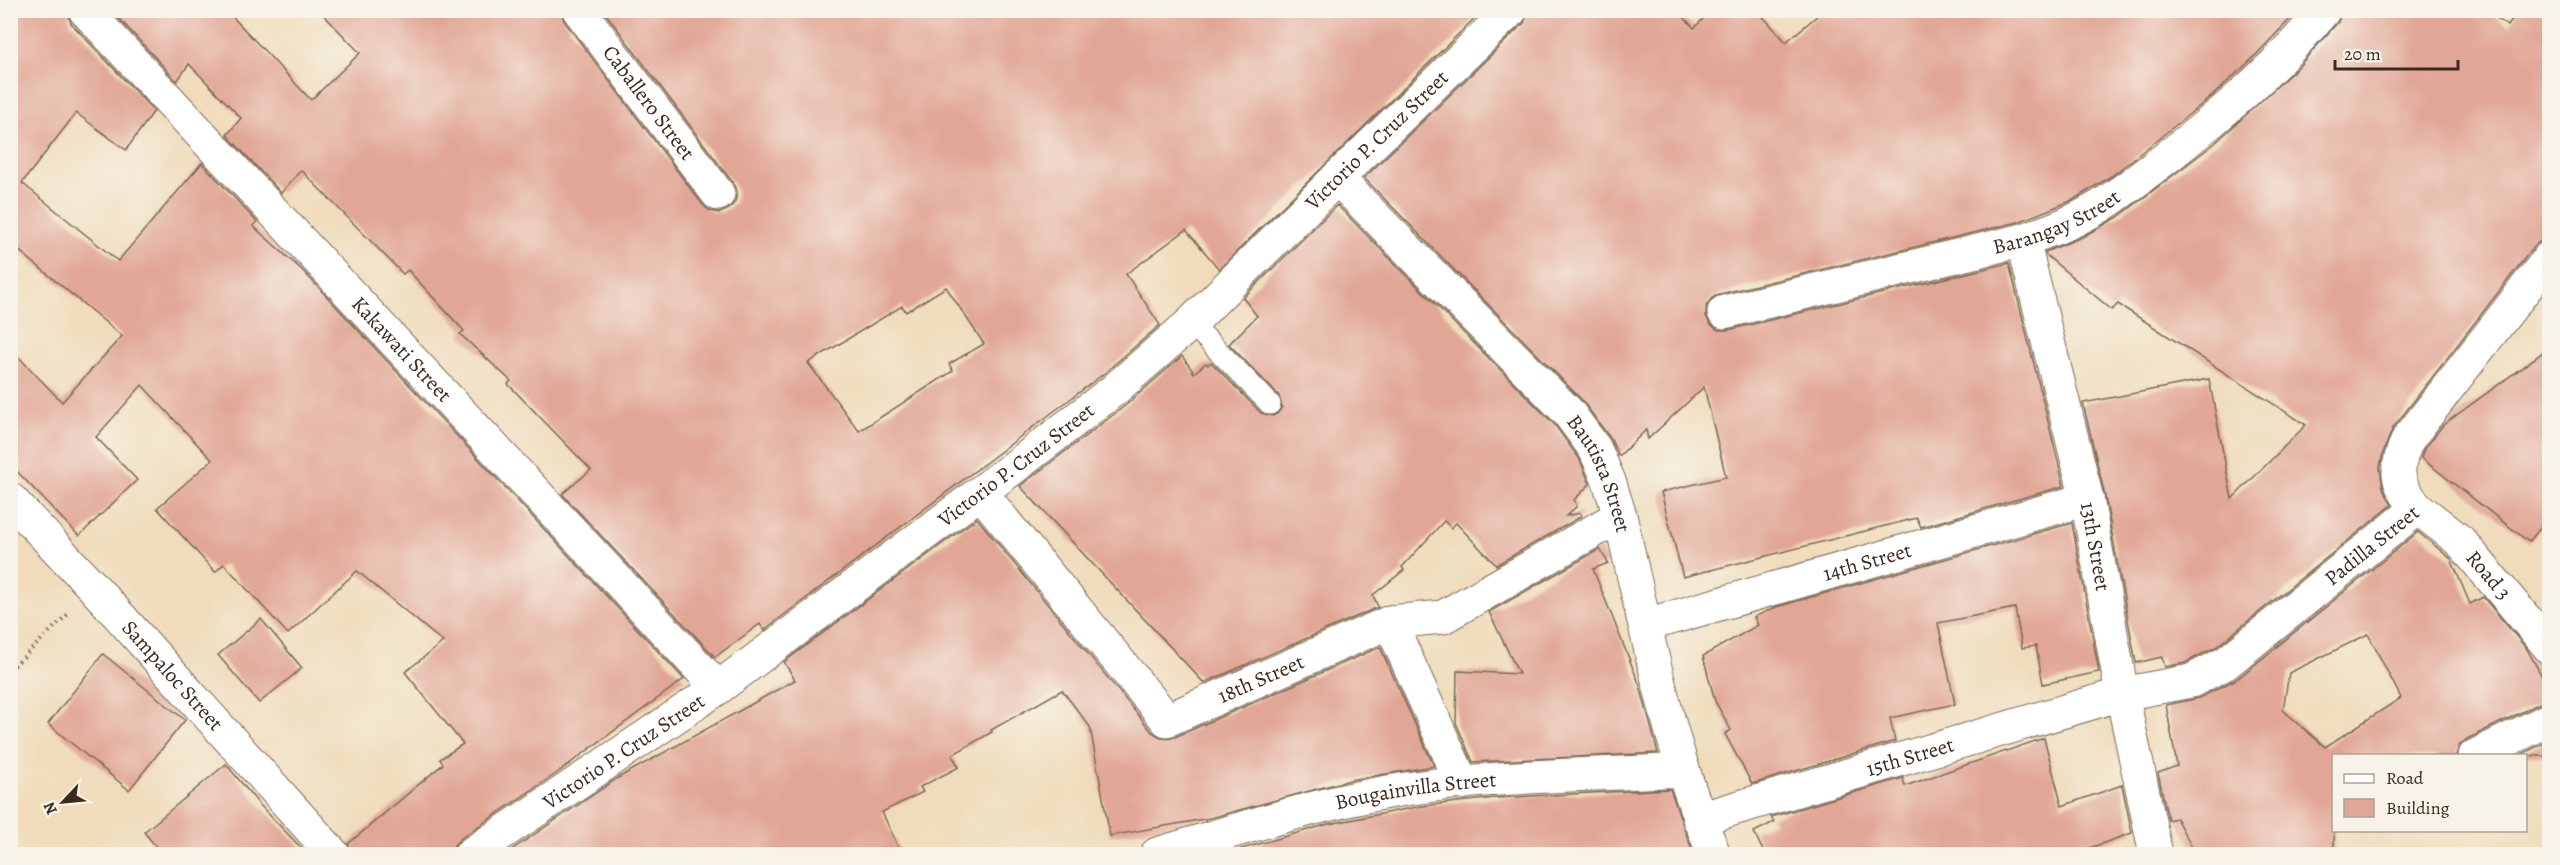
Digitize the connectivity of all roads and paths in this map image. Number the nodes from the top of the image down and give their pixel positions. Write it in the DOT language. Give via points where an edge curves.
graph roads {
  1 [pos="86,10"];
  2 [pos="579,10"];
  3 [pos="1510,10"];
  4 [pos="2324,10"];
  5 [pos="1337,178"];
  6 [pos="718,194"];
  7 [pos="2023,240"];
  8 [pos="2550,257"];
  9 [pos="1724,312"];
  10 [pos="1191,323"];
  11 [pos="1270,404"];
  12 [pos="981,493"];
  13 [pos="10,499"];
  14 [pos="2087,500"];
  15 [pos="2418,508"];
  16 [pos="1620,516"];
  17 [pos="95,589"];
  18 [pos="1389,622"];
  19 [pos="1646,625"];
  20 [pos="2550,648"];
  21 [pos="10,670"];
  22 [pos="718,688"];
  23 [pos="2122,694"];
  24 [pos="2550,719"];
  25 [pos="2479,754"];
  26 [pos="1683,770"];
  27 [pos="1462,783"];
  28 [pos="1699,819"];
  29 [pos="2149,853"];
  30 [pos="333,855"];
  31 [pos="471,855"];
  32 [pos="1157,855"];
  33 [pos="1714,855"];
  1 -- 22 [label="street, Kakawati Street"];
  2 -- 6 [label="street, Caballero Street"];
  3 -- 5 [label="street, Victorio P. Cruz Street"];
  4 -- 7 [label="street, Barangay Street" via="2296,45 2196,135 2092,211 2062,227"];
  5 -- 10 [label="street, Victorio P. Cruz Street"];
  5 -- 16 [label="street, Bautista Street" via="1568,412 1594,449"];
  7 -- 9 [label="street, Barangay Street"];
  7 -- 14 [label="street, 13th Street"];
  8 -- 15 [label="street, Padilla Street" via="2408,439 2399,459 2399,479"];
  10 -- 11 [label="lane"];
  10 -- 12 [label="street, Victorio P. Cruz Street" via="1114,390"];
  12 -- 18 [label="street, 18th Street" via="1167,720"];
  12 -- 22 [label="street, Victorio P. Cruz Street"];
  13 -- 17 [label="street, Sampaloc Street"];
  14 -- 19 [label="street, 14th Street"];
  14 -- 23 [label="street, 13th Street"];
  15 -- 20 [label="street, Road 3" via="2460,541"];
  15 -- 23 [label="street, Padilla Street" via="2226,663 2170,686"];
  16 -- 18 [label="street, 18th Street" via="1443,617"];
  16 -- 19 [label="street, Bautista Street"];
  17 -- 21 [label="path"];
  17 -- 30 [label="street, Sampaloc Street"];
  18 -- 27 [label="street"];
  19 -- 26 [label="street, Bautista Street"];
  22 -- 31 [label="street, Victorio P. Cruz Street"];
  23 -- 28 [label="street, 15th Street"];
  23 -- 29 [label="street, 13th Street"];
  24 -- 25 [label="street"];
  26 -- 27 [label="street, Bougainvilla Street"];
  26 -- 28 [label="street, Bautista Street"];
  27 -- 32 [label="street, Bougainvilla Street" via="1382,793 1299,812"];
  28 -- 33 [label="street, Bautista Street"];
}
